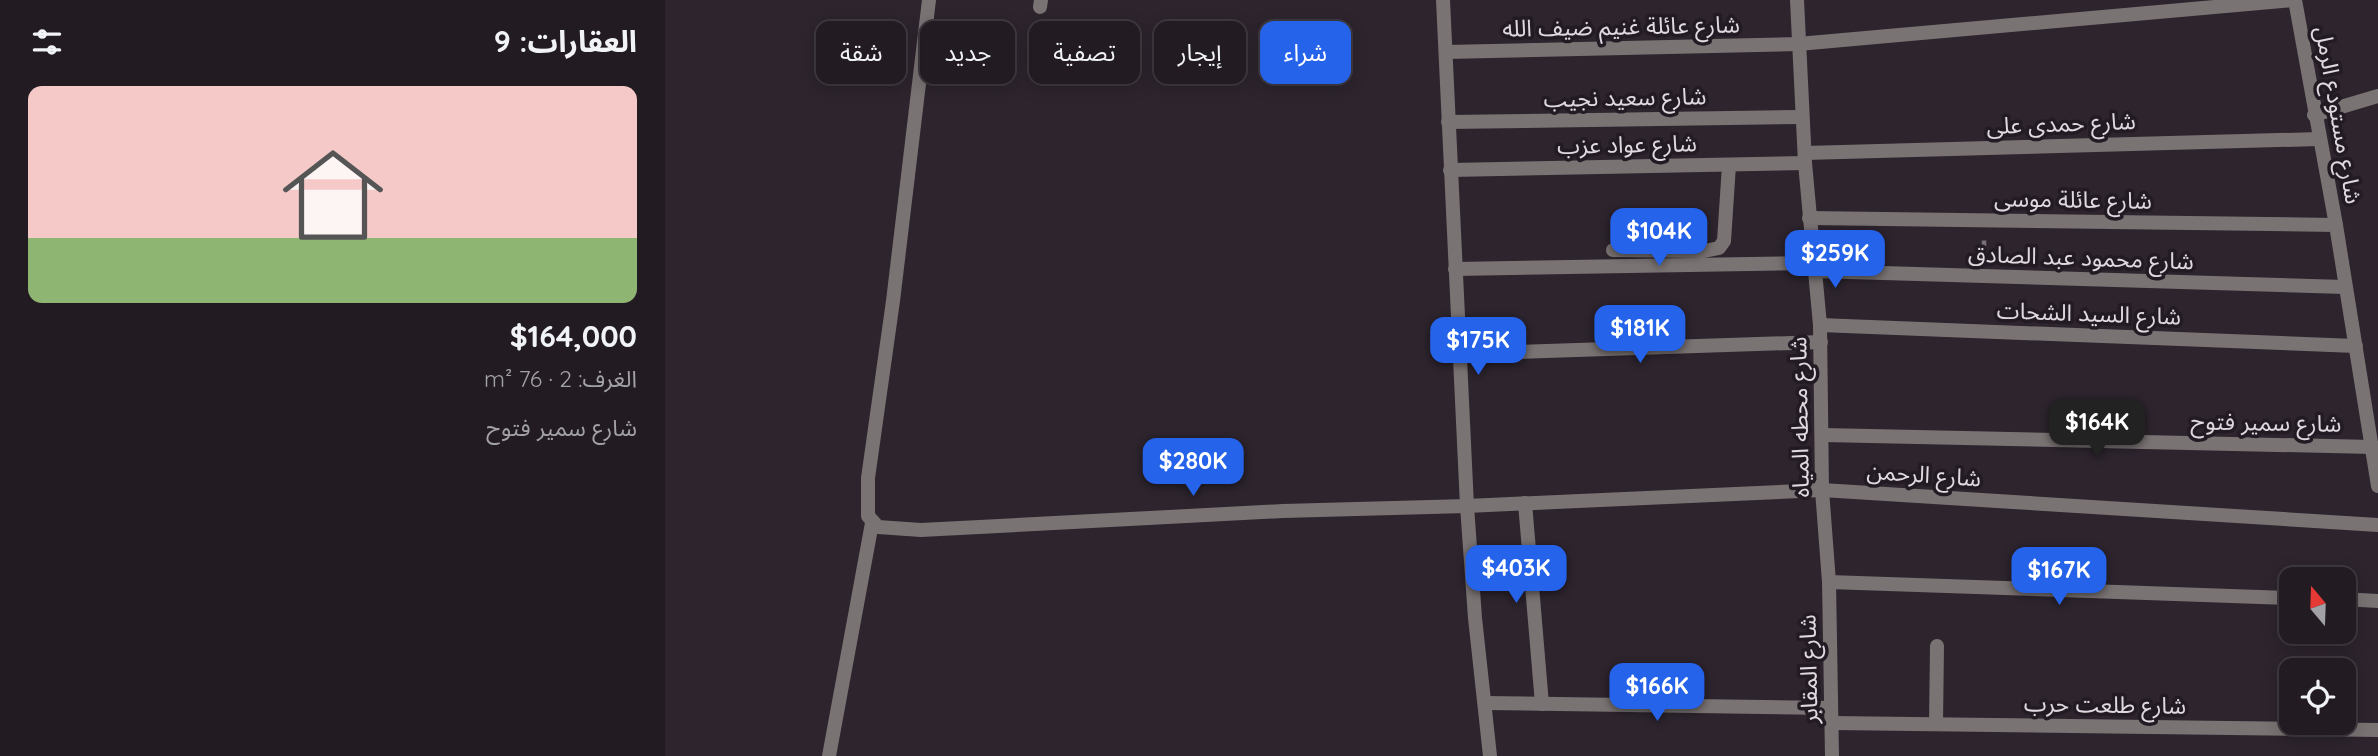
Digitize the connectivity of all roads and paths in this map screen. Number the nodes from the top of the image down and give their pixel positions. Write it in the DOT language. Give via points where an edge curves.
graph roads {
  1 [pos="929,0"];
  2 [pos="1443,0"];
  3 [pos="1797,0"];
  4 [pos="2294,0"];
  5 [pos="1798,44"];
  6 [pos="1446,52"];
  7 [pos="2378,96"];
  8 [pos="2314,115"];
  9 [pos="1802,117"];
  10 [pos="1448,122"];
  11 [pos="2319,139"];
  12 [pos="1805,158"];
  13 [pos="1729,164"];
  14 [pos="1450,170"];
  15 [pos="1809,218"];
  16 [pos="1984,221"];
  17 [pos="2336,225"];
  18 [pos="1613,250"];
  19 [pos="1815,267"];
  20 [pos="1455,269"];
  21 [pos="1984,277"];
  22 [pos="2345,287"];
  23 [pos="1820,325"];
  24 [pos="1821,341"];
  25 [pos="2356,346"];
  26 [pos="1459,354"];
  27 [pos="1823,435"];
  28 [pos="2373,447"];
  29 [pos="2378,486"];
  30 [pos="1822,490"];
  31 [pos="1525,503"];
  32 [pos="1467,506"];
  33 [pos="872,523"];
  34 [pos="2378,526"];
  35 [pos="1829,582"];
  36 [pos="2279,598"];
  37 [pos="2356,600"];
  38 [pos="2378,601"];
  39 [pos="1937,646"];
  40 [pos="1485,704"];
  41 [pos="1542,705"];
  42 [pos="1830,708"];
  43 [pos="1832,723"];
  44 [pos="1936,724"];
  45 [pos="2378,730"];
  46 [pos="829,756"];
  47 [pos="1490,756"];
  48 [pos="1832,756"];
  1 -- 33 [label="street" via="868,478"];
  2 -- 6 [label="street"];
  3 -- 5 [label="street, شارع محطه المياه"];
  4 -- 5 [label="street, شارع عائلة غنيم ضيف الله"];
  4 -- 8 [label="street, شارع مستودع الرمل"];
  5 -- 6 [label="street, شارع عائلة غنيم ضيف الله"];
  5 -- 9 [label="street, شارع محطه المياه"];
  6 -- 10 [label="street"];
  7 -- 8 [label="street"];
  8 -- 11 [label="street, شارع مستودع الرمل"];
  9 -- 10 [label="street, شارع سعيد نجيب"];
  9 -- 12 [label="street, شارع محطه المياه"];
  10 -- 14 [label="street"];
  11 -- 12 [label="street, شارع حمدى على"];
  11 -- 17 [label="street, شارع مستودع الرمل"];
  12 -- 13 [label="street, شارع عواد عزب"];
  12 -- 15 [label="street, شارع محطه المياه"];
  13 -- 14 [label="street, شارع عواد عزب"];
  13 -- 18 [label="street" via="1724,241 1719,248"];
  14 -- 20 [label="street"];
  15 -- 16 [label="street, شارع عائلة موسى"];
  15 -- 19 [label="street, شارع محطه المياه"];
  16 -- 17 [label="street, شارع عائلة موسى"];
  16 -- 21 [label="path"];
  17 -- 22 [label="street, شارع مستودع الرمل"];
  19 -- 20 [label="street, شارع محمود عبد الصادق"];
  19 -- 21 [label="street, شارع محمود عبد الصادق"];
  19 -- 23 [label="street, شارع محطه المياه"];
  20 -- 26 [label="street"];
  21 -- 22 [label="street, شارع محمود عبد الصادق"];
  22 -- 25 [label="street, شارع مستودع الرمل"];
  23 -- 24 [label="street, شارع محطه المياه"];
  23 -- 25 [label="street, شارع السيد الشحات"];
  24 -- 26 [label="street"];
  24 -- 27 [label="street, شارع محطه المياه"];
  25 -- 28 [label="street, شارع مستودع الرمل"];
  26 -- 32 [label="street"];
  27 -- 28 [label="street, شارع سمير فتوح"];
  27 -- 30 [label="street, شارع محطه المياه"];
  28 -- 29 [label="street, شارع مستودع الرمل"];
  30 -- 31 [label="street, شارع الرحمن"];
  30 -- 34 [label="street, شارع الرحمن"];
  30 -- 35 [label="street, شارع محطه المياه"];
  31 -- 32 [label="street, شارع الرحمن"];
  31 -- 41 [label="street"];
  32 -- 33 [label="street, شارع الرحمن" via="921,530"];
  32 -- 40 [label="street"];
  33 -- 46 [label="street"];
  35 -- 36 [label="street"];
  35 -- 42 [label="street, شارع المقابر"];
  37 -- 38 [label="street"];
  39 -- 44 [label="street"];
  40 -- 41 [label="street"];
  40 -- 47 [label="street"];
  41 -- 42 [label="street"];
  42 -- 43 [label="street, شارع المقابر"];
  43 -- 44 [label="street, شارع طلعت حرب"];
  43 -- 48 [label="street, شارع المقابر"];
  44 -- 45 [label="street, شارع طلعت حرب"];
}
